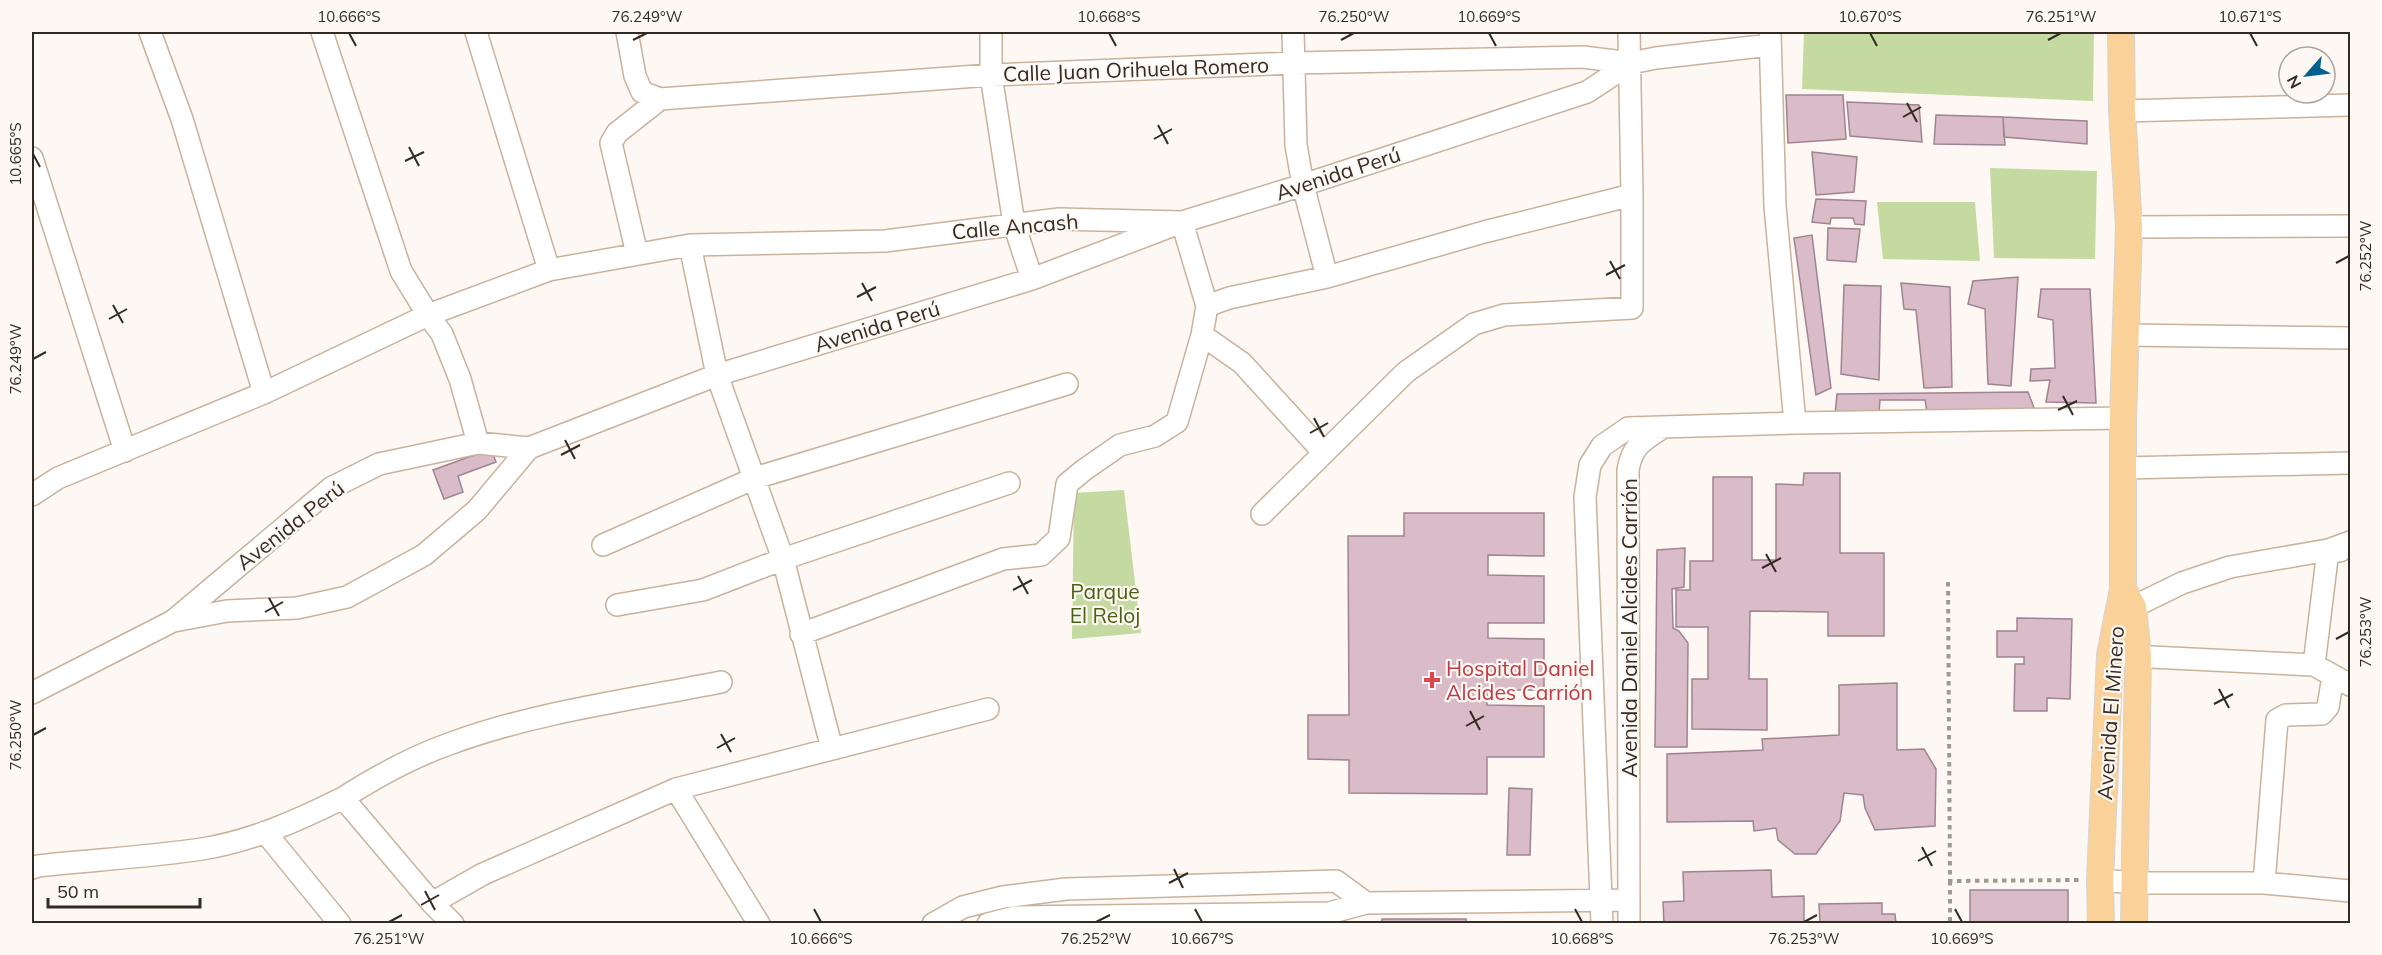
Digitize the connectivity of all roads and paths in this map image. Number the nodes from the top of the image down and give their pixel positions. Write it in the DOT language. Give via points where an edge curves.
graph roads {
  1 [pos="150,32"];
  2 [pos="322,32"];
  3 [pos="476,32"];
  4 [pos="627,32"];
  5 [pos="991,32"];
  6 [pos="1293,32"];
  7 [pos="1629,32"];
  8 [pos="2121,32"];
  9 [pos="1770,38"];
  10 [pos="1294,63"];
  11 [pos="1631,63"];
  12 [pos="991,75"];
  13 [pos="651,95"];
  14 [pos="2350,105"];
  15 [pos="2122,111"];
  16 [pos="32,158"];
  17 [pos="1303,185"];
  18 [pos="1632,195"];
  19 [pos="1182,222"];
  20 [pos="1014,224"];
  21 [pos="2350,226"];
  22 [pos="2129,227"];
  23 [pos="690,245"];
  24 [pos="638,254"];
  25 [pos="549,270"];
  26 [pos="1327,277"];
  27 [pos="1032,279"];
  28 [pos="1207,306"];
  29 [pos="428,315"];
  30 [pos="1202,335"];
  31 [pos="2126,335"];
  32 [pos="2350,338"];
  33 [pos="717,375"];
  34 [pos="1067,384"];
  35 [pos="264,393"];
  36 [pos="2123,418"];
  37 [pos="1795,423"];
  38 [pos="1662,428"];
  39 [pos="478,443"];
  40 [pos="529,448"];
  41 [pos="125,451"];
  42 [pos="1324,453"];
  43 [pos="2350,463"];
  44 [pos="2123,468"];
  45 [pos="755,478"];
  46 [pos="1009,483"];
  47 [pos="32,495"];
  48 [pos="1262,514"];
  49 [pos="2350,542"];
  50 [pos="603,545"];
  51 [pos="2328,550"];
  52 [pos="2350,552"];
  53 [pos="783,559"];
  54 [pos="1948,582"];
  55 [pos="2124,602"];
  56 [pos="617,605"];
  57 [pos="174,621"];
  58 [pos="801,634"];
  59 [pos="2110,655"];
  60 [pos="2138,656"];
  61 [pos="2314,665"];
  62 [pos="2342,680"];
  63 [pos="721,682"];
  64 [pos="32,693"];
  65 [pos="988,709"];
  66 [pos="832,749"];
  67 [pos="676,789"];
  68 [pos="343,798"];
  69 [pos="265,832"];
  70 [pos="32,868"];
  71 [pos="2100,880"];
  72 [pos="1950,881"];
  73 [pos="2135,883"];
  74 [pos="2264,883"];
  75 [pos="1140,886"];
  76 [pos="2350,891"];
  77 [pos="1602,898"];
  78 [pos="1629,900"];
  79 [pos="432,903"];
  80 [pos="1366,913"];
  81 [pos="1144,920"];
  82 [pos="451,923"];
  83 [pos="340,924"];
  84 [pos="759,924"];
  85 [pos="933,924"];
  86 [pos="988,924"];
  87 [pos="1602,924"];
  88 [pos="1629,924"];
  89 [pos="1950,924"];
  90 [pos="2101,924"];
  91 [pos="2134,924"];
  1 -- 35 [label="street" via="182,119"];
  2 -- 29 [label="street" via="401,271"];
  3 -- 25 [label="street"];
  4 -- 13 [label="street" via="635,76"];
  5 -- 12 [label="street"];
  6 -- 10 [label="street"];
  7 -- 11 [label="street"];
  8 -- 15 [label="main road"];
  9 -- 11 [label="street, Avenida Perú"];
  9 -- 37 [label="street" via="1775,206"];
  10 -- 11 [label="street, Calle Juan Orihuela Romero" via="1583,57"];
  10 -- 12 [label="street, Calle Juan Orihuela Romero"];
  10 -- 17 [label="street" via="1296,145"];
  11 -- 17 [label="street, Avenida Perú" via="1587,92"];
  11 -- 18 [label="street"];
  12 -- 13 [label="street, Calle Juan Orihuela Romero"];
  12 -- 20 [label="street"];
  13 -- 24 [label="street" via="611,143"];
  14 -- 15 [label="street"];
  15 -- 22 [label="main road"];
  16 -- 41 [label="street"];
  17 -- 19 [label="street, Avenida Perú"];
  17 -- 26 [label="street"];
  18 -- 26 [label="street"];
  18 -- 42 [label="street" via="1632,308 1504,315 1474,324 1406,372"];
  19 -- 20 [label="street, Calle Ancash" via="1059,219"];
  19 -- 27 [label="street, Avenida Perú"];
  19 -- 28 [label="street"];
  20 -- 23 [label="street, Calle Ancash" via="885,241"];
  20 -- 27 [label="street"];
  21 -- 22 [label="street"];
  22 -- 31 [label="main road"];
  23 -- 24 [label="street, Calle Ancash"];
  23 -- 33 [label="street"];
  24 -- 25 [label="street, Calle Ancash"];
  25 -- 29 [label="street, Calle Ancash"];
  26 -- 28 [label="street"];
  27 -- 33 [label="street, Avenida Perú"];
  28 -- 30 [label="street"];
  29 -- 35 [label="street, Calle Ancash"];
  29 -- 39 [label="street" via="442,334 457,370"];
  30 -- 42 [label="street" via="1242,363"];
  30 -- 58 [label="street" via="1177,422 1155,436 1120,445 1067,484 1059,538 1041,555 1003,559"];
  31 -- 32 [label="street"];
  31 -- 36 [label="main road"];
  33 -- 40 [label="street, Avenida Perú"];
  33 -- 45 [label="street"];
  34 -- 45 [label="street"];
  35 -- 41 [label="street, Calle Ancash"];
  36 -- 37 [label="street"];
  36 -- 44 [label="main road"];
  37 -- 38 [label="street"];
  38 -- 77 [label="street, Avenida Daniel Alcides Carrión" via="1628,428 1602,446 1590,465 1585,497"];
  38 -- 78 [label="street, Avenida Daniel Alcides Carrión" via="1640,442 1631,455 1628,470"];
  39 -- 40 [label="street, Avenida Perú"];
  39 -- 57 [label="street, Avenida Perú" via="378,464 331,488"];
  40 -- 57 [label="street" via="477,510 424,555 347,597 297,608 227,610"];
  41 -- 47 [label="street, Calle Ancash" via="58,478"];
  42 -- 48 [label="street"];
  43 -- 44 [label="street"];
  44 -- 55 [label="main road"];
  45 -- 50 [label="street"];
  45 -- 53 [label="street"];
  46 -- 53 [label="street"];
  49 -- 51 [label="street"];
  51 -- 52 [label="street"];
  51 -- 55 [label="street" via="2230,567"];
  51 -- 61 [label="street"];
  53 -- 56 [label="street" via="702,590"];
  53 -- 58 [label="street"];
  54 -- 72 [label="path"];
  55 -- 59 [label="main road, Avenida El Minero"];
  55 -- 60 [label="main road, Avenida El Minero"];
  57 -- 64 [label="street, Avenida Perú"];
  58 -- 66 [label="street"];
  59 -- 60 [label="street"];
  59 -- 71 [label="main road, Avenida El Minero"];
  60 -- 61 [label="street"];
  60 -- 73 [label="main road, Avenida El Minero"];
  61 -- 62 [label="street"];
  62 -- 74 [label="street" via="2322,714 2286,715 2277,720"];
  63 -- 68 [label="street" via="507,725 447,744 376,777"];
  65 -- 66 [label="street"];
  66 -- 67 [label="street"];
  67 -- 79 [label="street" via="483,874"];
  67 -- 84 [label="street"];
  68 -- 69 [label="street"];
  68 -- 79 [label="street"];
  69 -- 70 [label="street" via="203,849"];
  69 -- 83 [label="street"];
  71 -- 72 [label="path"];
  71 -- 73 [label="street"];
  71 -- 90 [label="main road, Avenida El Minero"];
  72 -- 89 [label="path"];
  73 -- 74 [label="street"];
  73 -- 91 [label="main road, Avenida El Minero"];
  74 -- 76 [label="street"];
  75 -- 80 [label="street" via="1336,881"];
  75 -- 81 [label="street"];
  75 -- 85 [label="street" via="1003,897 963,907"];
  77 -- 78 [label="street"];
  77 -- 80 [label="street"];
  77 -- 87 [label="street, Avenida Daniel Alcides Carrión"];
  78 -- 88 [label="street, Avenida Daniel Alcides Carrión"];
  79 -- 82 [label="street"];
  80 -- 81 [label="street"];
  81 -- 86 [label="street" via="1015,916"];
}
